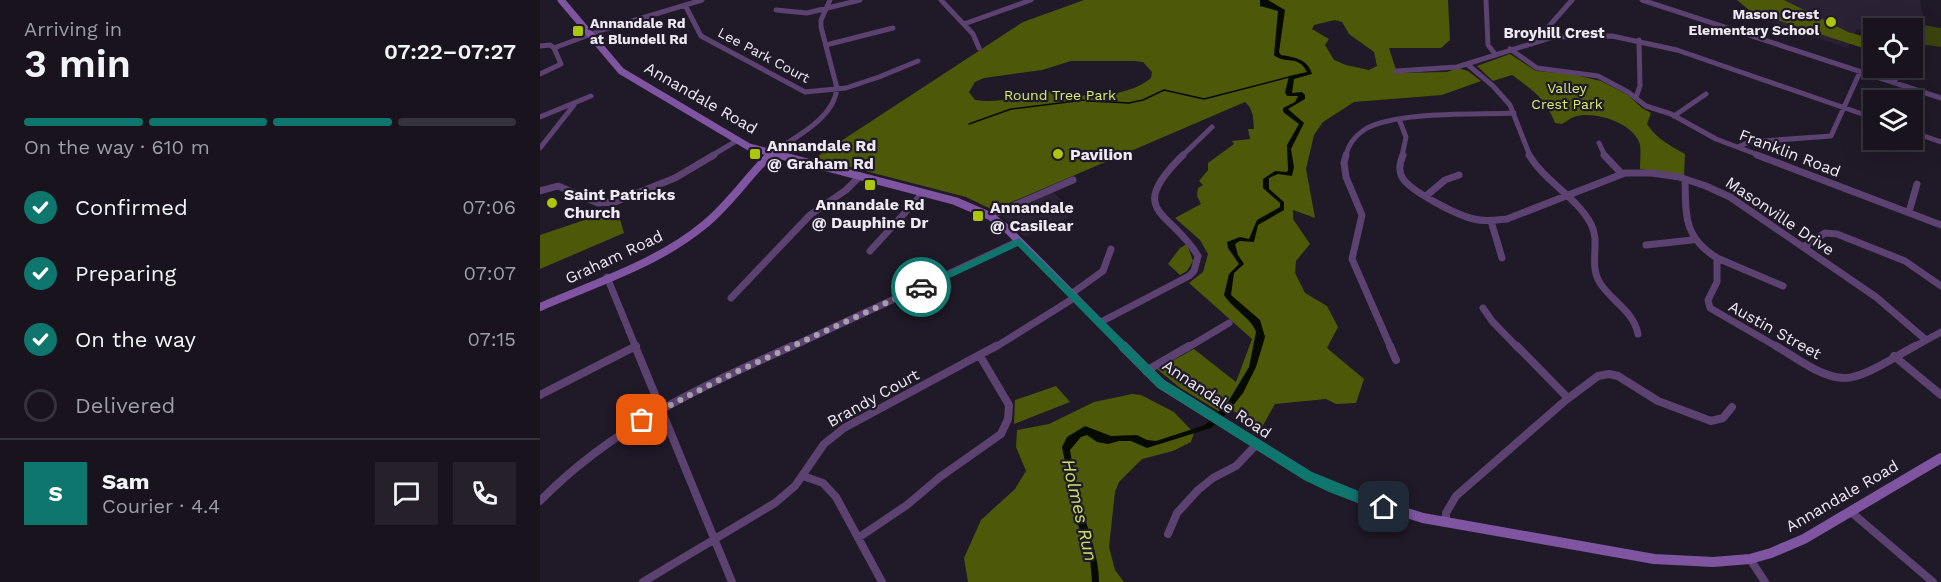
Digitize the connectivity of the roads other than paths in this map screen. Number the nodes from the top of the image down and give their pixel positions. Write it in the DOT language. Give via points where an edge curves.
graph roads {
  1 [pos="561,0"];
  2 [pos="702,0"];
  3 [pos="830,0"];
  4 [pos="860,0"];
  5 [pos="943,0"];
  6 [pos="1031,0"];
  7 [pos="1486,0"];
  8 [pos="1572,0"];
  9 [pos="1642,0"];
  10 [pos="685,5"];
  11 [pos="776,10"];
  12 [pos="825,10"];
  13 [pos="964,24"];
  14 [pos="893,28"];
  15 [pos="589,35"];
  16 [pos="1536,40"];
  17 [pos="1639,40"];
  18 [pos="540,45"];
  19 [pos="826,45"];
  20 [pos="554,48"];
  21 [pos="979,48"];
  22 [pos="1510,49"];
  23 [pos="1495,54"];
  24 [pos="918,61"];
  25 [pos="1467,64"];
  26 [pos="1396,71"];
  27 [pos="1860,72"];
  28 [pos="540,74"];
  29 [pos="1896,78"];
  30 [pos="1894,83"];
  31 [pos="837,88"];
  32 [pos="1706,93"];
  33 [pos="591,96"];
  34 [pos="1636,97"];
  35 [pos="1941,98"];
  36 [pos="574,105"];
  37 [pos="1845,108"];
  38 [pos="1514,113"];
  39 [pos="1863,114"];
  40 [pos="1674,116"];
  41 [pos="540,117"];
  42 [pos="1399,119"];
  43 [pos="1212,127"];
  44 [pos="1923,136"];
  45 [pos="738,140"];
  46 [pos="1941,142"];
  47 [pos="1599,143"];
  48 [pos="1738,147"];
  49 [pos="540,148"];
  50 [pos="772,153"];
  51 [pos="1622,174"];
  52 [pos="1459,175"];
  53 [pos="860,177"];
  54 [pos="1685,179"];
  55 [pos="1072,180"];
  56 [pos="1917,184"];
  57 [pos="540,191"];
  58 [pos="923,193"];
  59 [pos="1567,195"];
  60 [pos="1426,196"];
  61 [pos="1909,212"];
  62 [pos="990,216"];
  63 [pos="1491,221"];
  64 [pos="1941,225"];
  65 [pos="1692,240"];
  66 [pos="1019,241"];
  67 [pos="1646,245"];
  68 [pos="1803,247"];
  69 [pos="1111,249"];
  70 [pos="870,251"];
  71 [pos="1502,258"];
  72 [pos="1717,258"];
  73 [pos="608,277"];
  74 [pos="1783,286"];
  75 [pos="1941,286"];
  76 [pos="1072,296"];
  77 [pos="731,298"];
  78 [pos="540,307"];
  79 [pos="1483,308"];
  80 [pos="1099,323"];
  81 [pos="1229,323"];
  82 [pos="1941,332"];
  83 [pos="1638,334"];
  84 [pos="1926,340"];
  85 [pos="636,346"];
  86 [pos="980,356"];
  87 [pos="1894,356"];
  88 [pos="1396,360"];
  89 [pos="1146,371"];
  90 [pos="540,395"];
  91 [pos="1941,395"];
  92 [pos="1568,398"];
  93 [pos="1732,407"];
  94 [pos="662,410"];
  95 [pos="1256,445"];
  96 [pos="1941,458"];
  97 [pos="803,476"];
  98 [pos="540,501"];
  99 [pos="1851,512"];
  100 [pos="1446,522"];
  101 [pos="1168,534"];
  102 [pos="858,538"];
  103 [pos="715,539"];
  104 [pos="1750,558"];
  105 [pos="643,582"];
  106 [pos="732,582"];
  107 [pos="882,582"];
  108 [pos="1765,582"];
  109 [pos="1933,582"];
  1 -- 15 [label="main road, Annandale Road"];
  2 -- 10 [label="street"];
  3 -- 12 [label="street"];
  4 -- 12 [label="street"];
  5 -- 13 [label="street"];
  6 -- 13 [label="street"];
  7 -- 23 [label="street" via="1488,45"];
  8 -- 16 [label="street"];
  9 -- 27 [label="street"];
  10 -- 15 [label="street"];
  10 -- 31 [label="street, Lee Park Court" via="700,36 805,92"];
  11 -- 12 [label="street"];
  12 -- 19 [label="street" via="821,24"];
  13 -- 21 [label="street" via="977,39"];
  14 -- 19 [label="street"];
  15 -- 20 [label="street"];
  15 -- 45 [label="main road, Annandale Road" via="621,71"];
  16 -- 17 [label="street" via="1589,35"];
  16 -- 22 [label="street"];
  17 -- 34 [label="street" via="1640,86"];
  17 -- 37 [label="street"];
  18 -- 20 [label="street"];
  19 -- 31 [label="street"];
  20 -- 28 [label="street" via="561,64"];
  22 -- 23 [label="street"];
  22 -- 34 [label="street, Franklin Road" via="1534,67 1594,75"];
  23 -- 25 [label="street"];
  24 -- 31 [label="street, Lee Park Court" via="893,74"];
  25 -- 26 [label="street"];
  25 -- 38 [label="street" via="1500,93"];
  27 -- 30 [label="street"];
  27 -- 37 [label="street"];
  29 -- 30 [label="street"];
  30 -- 35 [label="street"];
  31 -- 50 [label="street" via="835,102 828,111"];
  32 -- 40 [label="street"];
  33 -- 36 [label="street"];
  34 -- 40 [label="street, Franklin Road" via="1646,106"];
  36 -- 41 [label="street"];
  36 -- 49 [label="street"];
  37 -- 39 [label="street"];
  37 -- 48 [label="street" via="1828,137 1749,142"];
  38 -- 42 [label="street"];
  38 -- 59 [label="street" via="1530,157"];
  40 -- 48 [label="street, Franklin Road"];
  42 -- 60 [label="street, Masonville Drive" via="1406,137 1400,173 1406,183"];
  42 -- 88 [label="street" via="1377,124 1358,135 1347,150 1344,164 1362,215 1352,259"];
  43 -- 80 [label="street" via="1163,174 1155,193 1156,207 1163,218 1194,247 1198,256 1194,271"];
  44 -- 46 [label="street"];
  45 -- 50 [label="main road, Annandale Road"];
  45 -- 57 [label="street" via="675,178 615,202 598,203 558,186"];
  47 -- 51 [label="street" via="1602,153"];
  48 -- 61 [label="street, Franklin Road"];
  50 -- 53 [label="main road, Annandale Road"];
  50 -- 73 [label="main road, Graham Road" via="703,227 665,251"];
  51 -- 54 [label="street, Masonville Drive"];
  51 -- 59 [label="street, Masonville Drive"];
  52 -- 60 [label="street"];
  53 -- 58 [label="main road, Annandale Road"];
  53 -- 77 [label="street" via="810,215"];
  54 -- 65 [label="street"];
  54 -- 68 [label="street, Masonville Drive" via="1730,197"];
  55 -- 62 [label="street"];
  56 -- 61 [label="street"];
  58 -- 62 [label="main road, Annandale Road"];
  58 -- 70 [label="street"];
  59 -- 63 [label="street, Masonville Drive" via="1507,219"];
  59 -- 83 [label="street" via="1595,231 1593,266 1598,280 1633,318"];
  60 -- 63 [label="street, Masonville Drive" via="1464,217"];
  61 -- 64 [label="street, Franklin Road"];
  62 -- 66 [label="main road, Annandale Road"];
  63 -- 71 [label="street"];
  65 -- 67 [label="street"];
  65 -- 72 [label="street"];
  66 -- 76 [label="main road, Annandale Road"];
  66 -- 94 [label="street"];
  68 -- 75 [label="street" via="1825,233 1838,234 1905,261"];
  68 -- 84 [label="street, Masonville Drive" via="1876,297"];
  69 -- 76 [label="street, Brandy Court" via="1103,271"];
  72 -- 74 [label="street"];
  72 -- 87 [label="street, Austin Street" via="1719,277 1708,300 1710,308 1818,370 1835,377 1853,377"];
  73 -- 78 [label="main road, Graham Road"];
  73 -- 85 [label="street"];
  76 -- 80 [label="main road, Annandale Road"];
  76 -- 86 [label="street, Brandy Court"];
  79 -- 92 [label="street"];
  80 -- 89 [label="main road, Annandale Road"];
  81 -- 89 [label="street"];
  82 -- 84 [label="street"];
  84 -- 87 [label="street"];
  85 -- 90 [label="street"];
  85 -- 94 [label="street"];
  86 -- 97 [label="street, Brandy Court" via="844,428 824,444"];
  86 -- 102 [label="street" via="1009,405 1008,419 1000,434 907,506"];
  87 -- 91 [label="street"];
  89 -- 95 [label="main road, Annandale Road"];
  92 -- 93 [label="street" via="1598,376 1609,374 1658,401 1711,421 1723,418"];
  92 -- 100 [label="street" via="1456,496 1446,513"];
  94 -- 98 [label="street" via="590,454"];
  94 -- 103 [label="street"];
  95 -- 100 [label="main road, Annandale Road" via="1334,488 1405,514"];
  95 -- 101 [label="street" via="1236,466 1198,490 1177,513"];
  96 -- 99 [label="main road, Annandale Road"];
  97 -- 102 [label="street" via="830,489"];
  97 -- 103 [label="street, Brandy Court" via="775,503"];
  99 -- 104 [label="main road, Annandale Road" via="1794,544"];
  99 -- 109 [label="street"];
  100 -- 104 [label="main road, Annandale Road" via="1663,560 1713,562"];
  102 -- 107 [label="street"];
  103 -- 105 [label="street, Brandy Court"];
  103 -- 106 [label="street"];
  104 -- 108 [label="street"];
}
